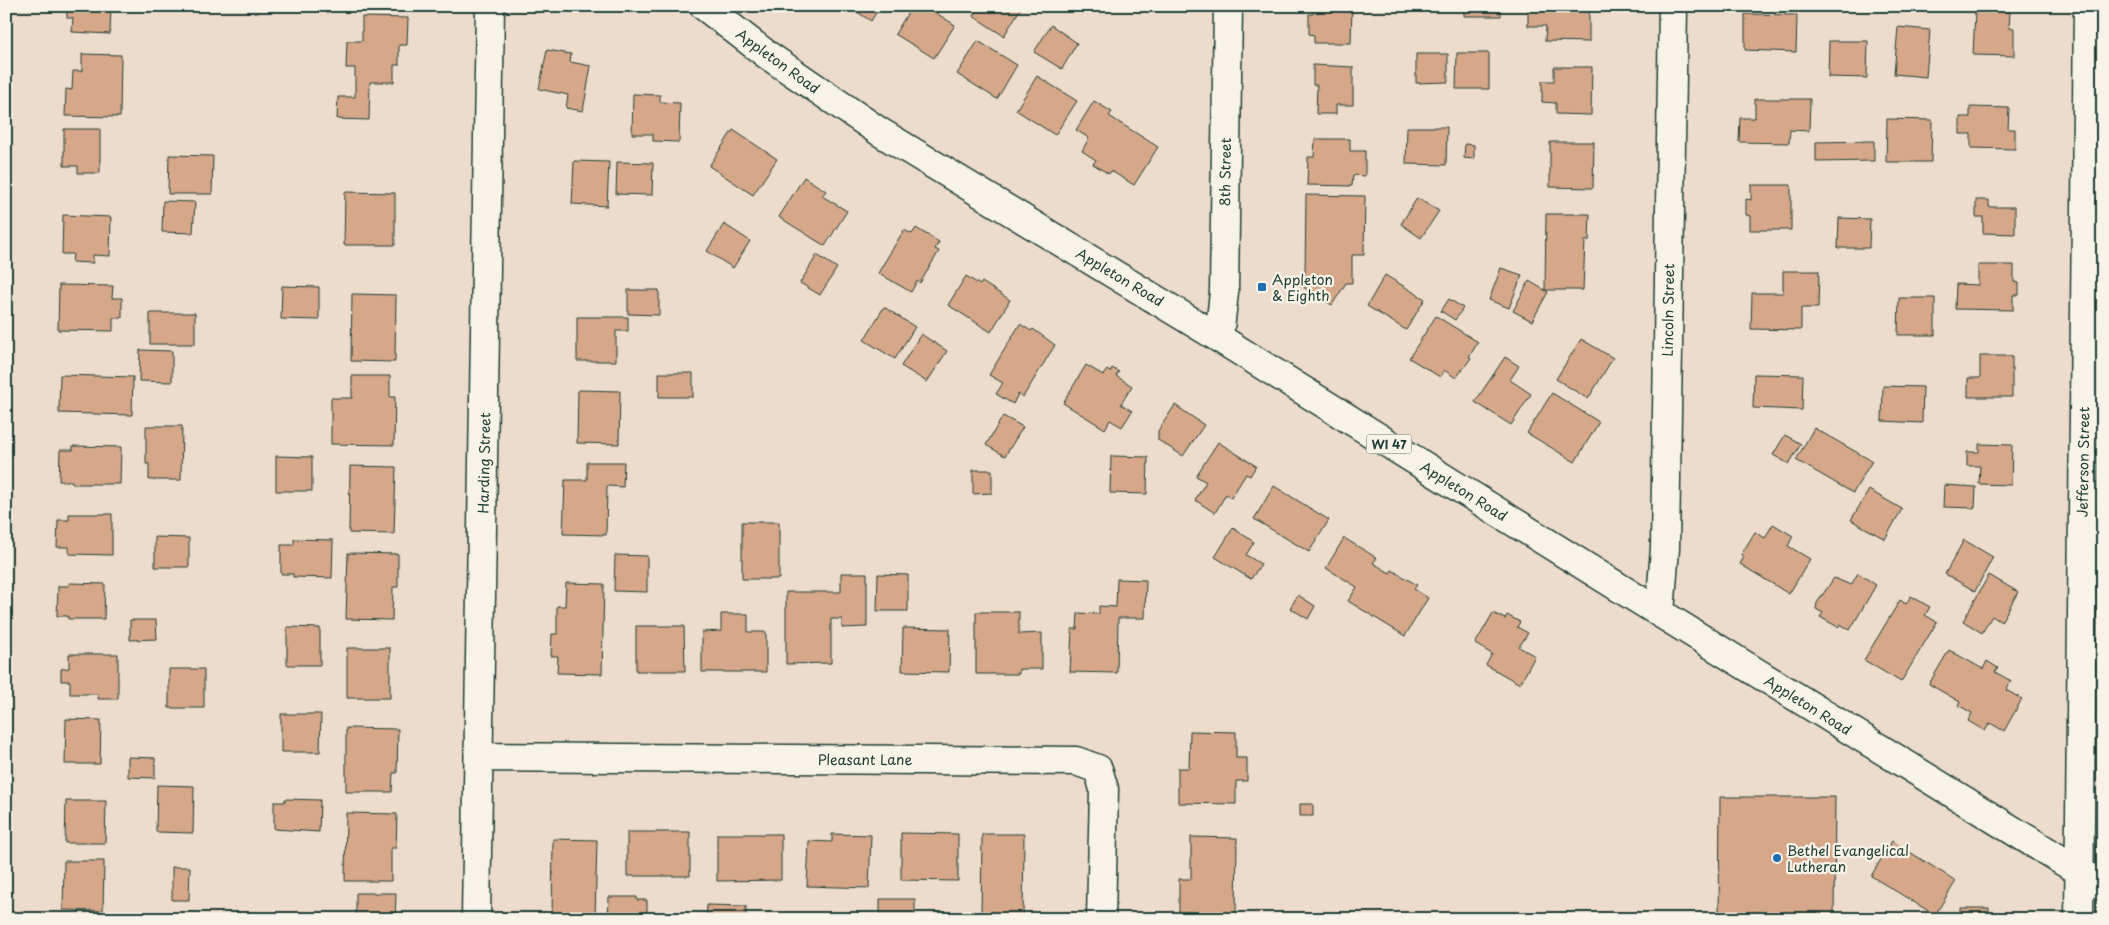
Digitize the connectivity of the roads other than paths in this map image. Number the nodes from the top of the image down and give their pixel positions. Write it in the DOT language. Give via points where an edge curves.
graph roads {
  1 [pos="490,6"];
  2 [pos="704,6"];
  3 [pos="1228,6"];
  4 [pos="1673,6"];
  5 [pos="2088,6"];
  6 [pos="1219,338"];
  7 [pos="1660,614"];
  8 [pos="480,757"];
  9 [pos="2079,872"];
  10 [pos="2103,886"];
  11 [pos="476,919"];
  12 [pos="1101,919"];
  13 [pos="2079,919"];
  1 -- 8 [label="street, Harding Street"];
  2 -- 6 [label="street, Appleton Road / WI 47" via="766,54 880,132"];
  3 -- 6 [label="street, 8th Street" via="1224,292"];
  4 -- 7 [label="street, Lincoln Street" via="1665,548"];
  5 -- 9 [label="street, Jefferson Street"];
  6 -- 7 [label="street, Appleton Road / WI 47"];
  7 -- 9 [label="street, Appleton Road / WI 47"];
  8 -- 11 [label="street, Harding Street"];
  8 -- 12 [label="street, Pleasant Lane" via="1076,761 1098,769 1104,789"];
  9 -- 10 [label="street, Appleton Road / WI 47"];
  9 -- 13 [label="street, Jefferson Street"];
}
